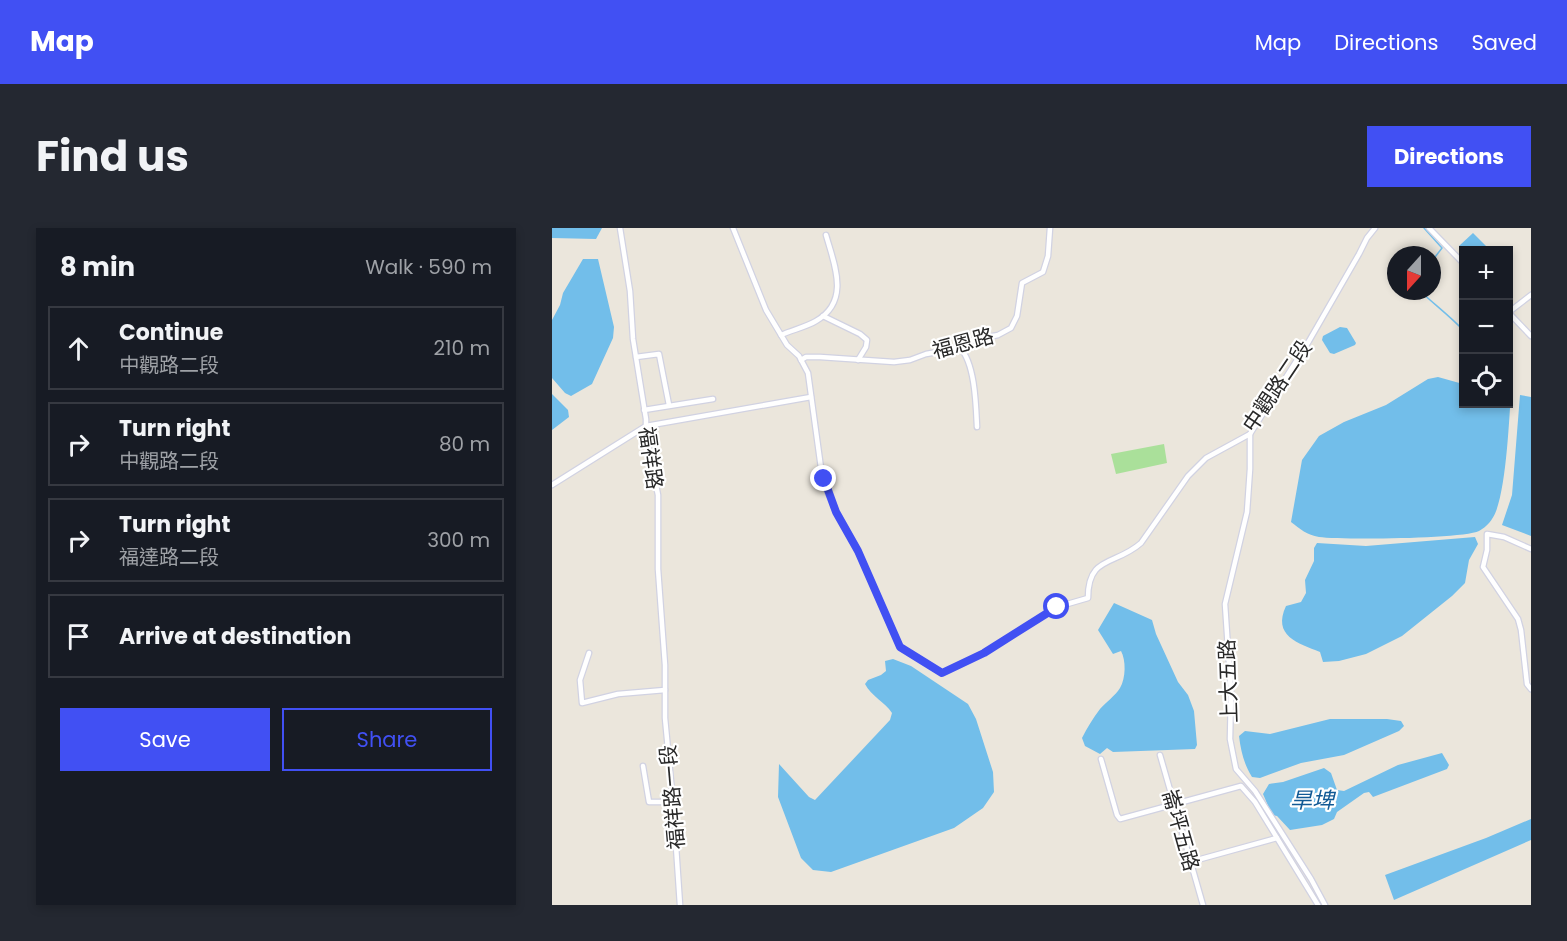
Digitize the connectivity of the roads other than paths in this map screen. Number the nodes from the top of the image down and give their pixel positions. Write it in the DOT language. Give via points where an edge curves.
graph roads {
  1 [pos="620,228"];
  2 [pos="733,228"];
  3 [pos="1050,228"];
  4 [pos="1375,228"];
  5 [pos="1429,228"];
  6 [pos="826,235"];
  7 [pos="1459,259"];
  8 [pos="1531,295"];
  9 [pos="1513,310"];
  10 [pos="823,316"];
  11 [pos="1513,317"];
  12 [pos="781,334"];
  13 [pos="1531,336"];
  14 [pos="960,348"];
  15 [pos="636,357"];
  16 [pos="801,360"];
  17 [pos="858,360"];
  18 [pos="811,397"];
  19 [pos="713,399"];
  20 [pos="669,405"];
  21 [pos="644,410"];
  22 [pos="646,426"];
  23 [pos="977,427"];
  24 [pos="1250,434"];
  25 [pos="552,485"];
  26 [pos="1531,549"];
  27 [pos="589,653"];
  28 [pos="1531,689"];
  29 [pos="665,690"];
  30 [pos="1160,755"];
  31 [pos="1101,759"];
  32 [pos="644,766"];
  33 [pos="1247,782"];
  34 [pos="1246,790"];
  35 [pos="674,802"];
  36 [pos="1173,803"];
  37 [pos="1277,838"];
  38 [pos="1190,862"];
  39 [pos="680,905"];
  40 [pos="1203,905"];
  41 [pos="1318,905"];
  42 [pos="1325,905"];
  1 -- 15 [label="street, 福祥路"];
  2 -- 12 [label="street" via="766,310"];
  3 -- 14 [label="street, 福恩路" via="1043,272 1022,283 1011,328 965,342"];
  4 -- 24 [label="street, 中觀路二段"];
  5 -- 7 [label="street"];
  6 -- 10 [label="street" via="839,283"];
  8 -- 9 [label="street"];
  10 -- 12 [label="street"];
  10 -- 17 [label="street" via="867,340"];
  11 -- 13 [label="street"];
  12 -- 16 [label="street"];
  14 -- 17 [label="street, 福恩路" via="894,362"];
  14 -- 23 [label="street" via="966,354 975,392"];
  15 -- 20 [label="street" via="659,354"];
  15 -- 21 [label="street, 福祥路"];
  16 -- 17 [label="street, 福恩路"];
  16 -- 18 [label="street" via="808,373"];
  18 -- 22 [label="street"];
  18 -- 24 [label="street, 中觀路二段" via="827,491 900,647 942,673 984,653 1057,607 1088,598 1090,575 1098,566 1141,543 1194,470 1206,458"];
  19 -- 20 [label="street"];
  20 -- 21 [label="street"];
  21 -- 22 [label="street, 福祥路"];
  22 -- 25 [label="street"];
  22 -- 29 [label="street, 福祥路" via="658,495"];
  24 -- 33 [label="street, 上大五路" via="1247,512 1225,615 1230,739 1236,769"];
  26 -- 28 [label="street" via="1487,534 1484,567 1518,619 1527,684"];
  27 -- 29 [label="street" via="580,680 582,704 618,694"];
  29 -- 35 [label="street, 福祥路一段"];
  30 -- 36 [label="street, 崙坪五路"];
  31 -- 36 [label="street" via="1120,819"];
  32 -- 35 [label="street" via="649,802"];
  33 -- 34 [label="street"];
  33 -- 42 [label="street, 上大五路"];
  34 -- 36 [label="street" via="1239,785"];
  34 -- 37 [label="street"];
  35 -- 39 [label="street, 福祥路一段"];
  36 -- 38 [label="street, 崙坪五路"];
  37 -- 38 [label="street"];
  37 -- 41 [label="street"];
  38 -- 40 [label="street, 崙坪五路"];
}
